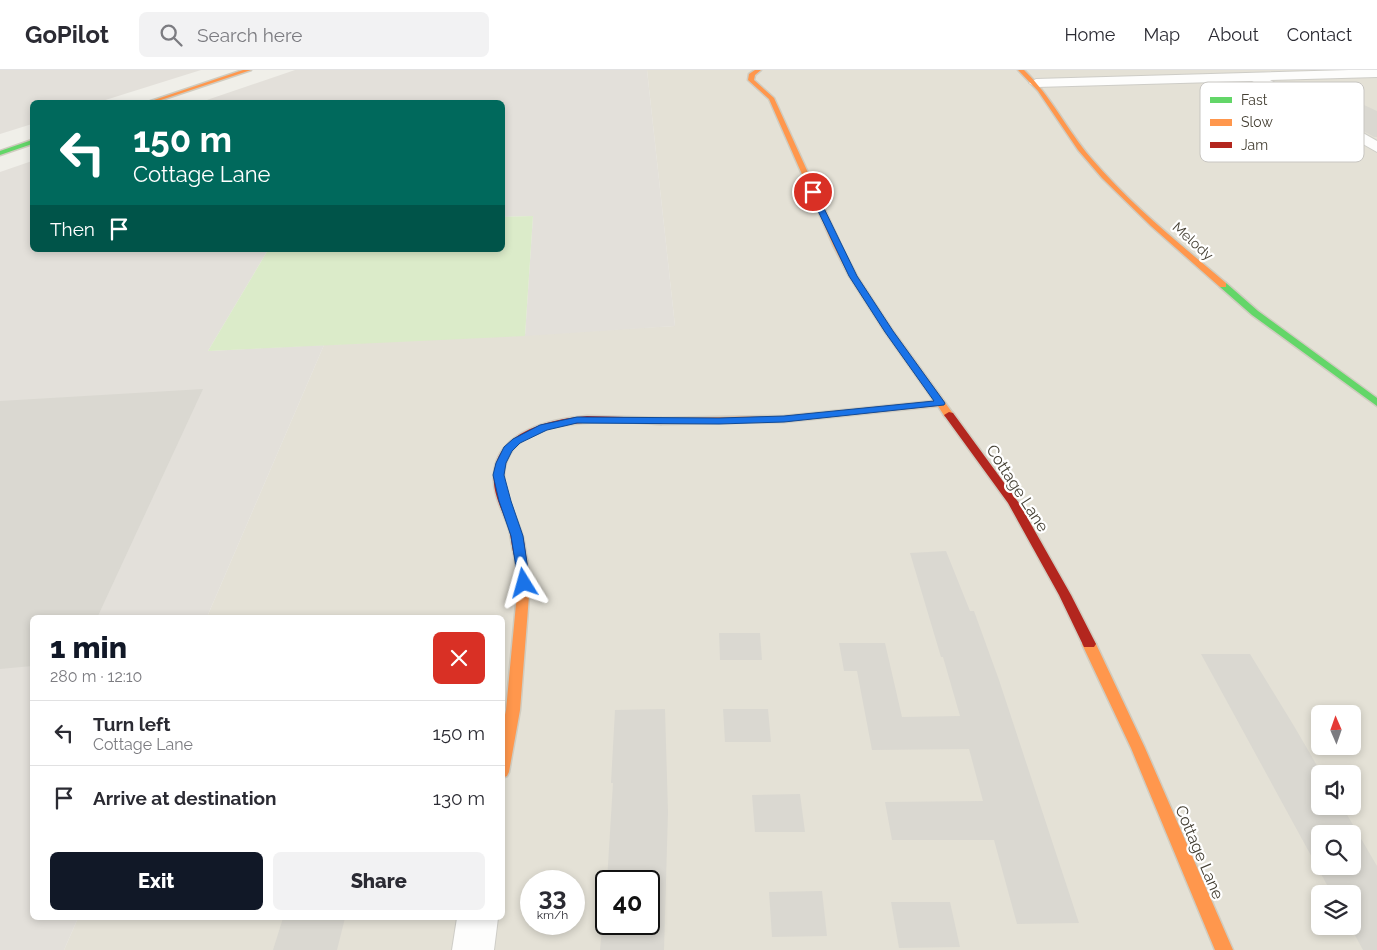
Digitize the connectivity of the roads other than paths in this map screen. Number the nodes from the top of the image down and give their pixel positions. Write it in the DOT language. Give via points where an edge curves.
graph roads {
  1 [pos="248,70"];
  2 [pos="758,70"];
  3 [pos="1021,70"];
  4 [pos="1249,73"];
  5 [pos="1377,73"];
  6 [pos="1264,82"];
  7 [pos="1036,83"];
  8 [pos="157,100"];
  9 [pos="1364,140"];
  10 [pos="30,143"];
  11 [pos="1377,148"];
  12 [pos="0,153"];
  13 [pos="940,403"];
  14 [pos="1377,404"];
  15 [pos="505,755"];
  16 [pos="478,920"];
  17 [pos="473,950"];
  18 [pos="1224,950"];
  1 -- 8 [label="street"];
  2 -- 13 [label="street, Cottage Lane" via="752,74 752,80 771,98 853,276"];
  3 -- 7 [label="street, Melody"];
  4 -- 5 [label="street"];
  4 -- 6 [label="street"];
  4 -- 7 [label="street"];
  7 -- 14 [label="street, Melody" via="1066,131 1090,161 1153,225 1255,314"];
  9 -- 11 [label="street"];
  10 -- 12 [label="street"];
  13 -- 15 [label="street" via="784,419 577,420 544,427 516,441 507,449 499,475 517,536 524,583 513,710"];
  13 -- 18 [label="street, Cottage Lane" via="1012,503 1065,595 1138,748"];
  16 -- 17 [label="street"];
}
